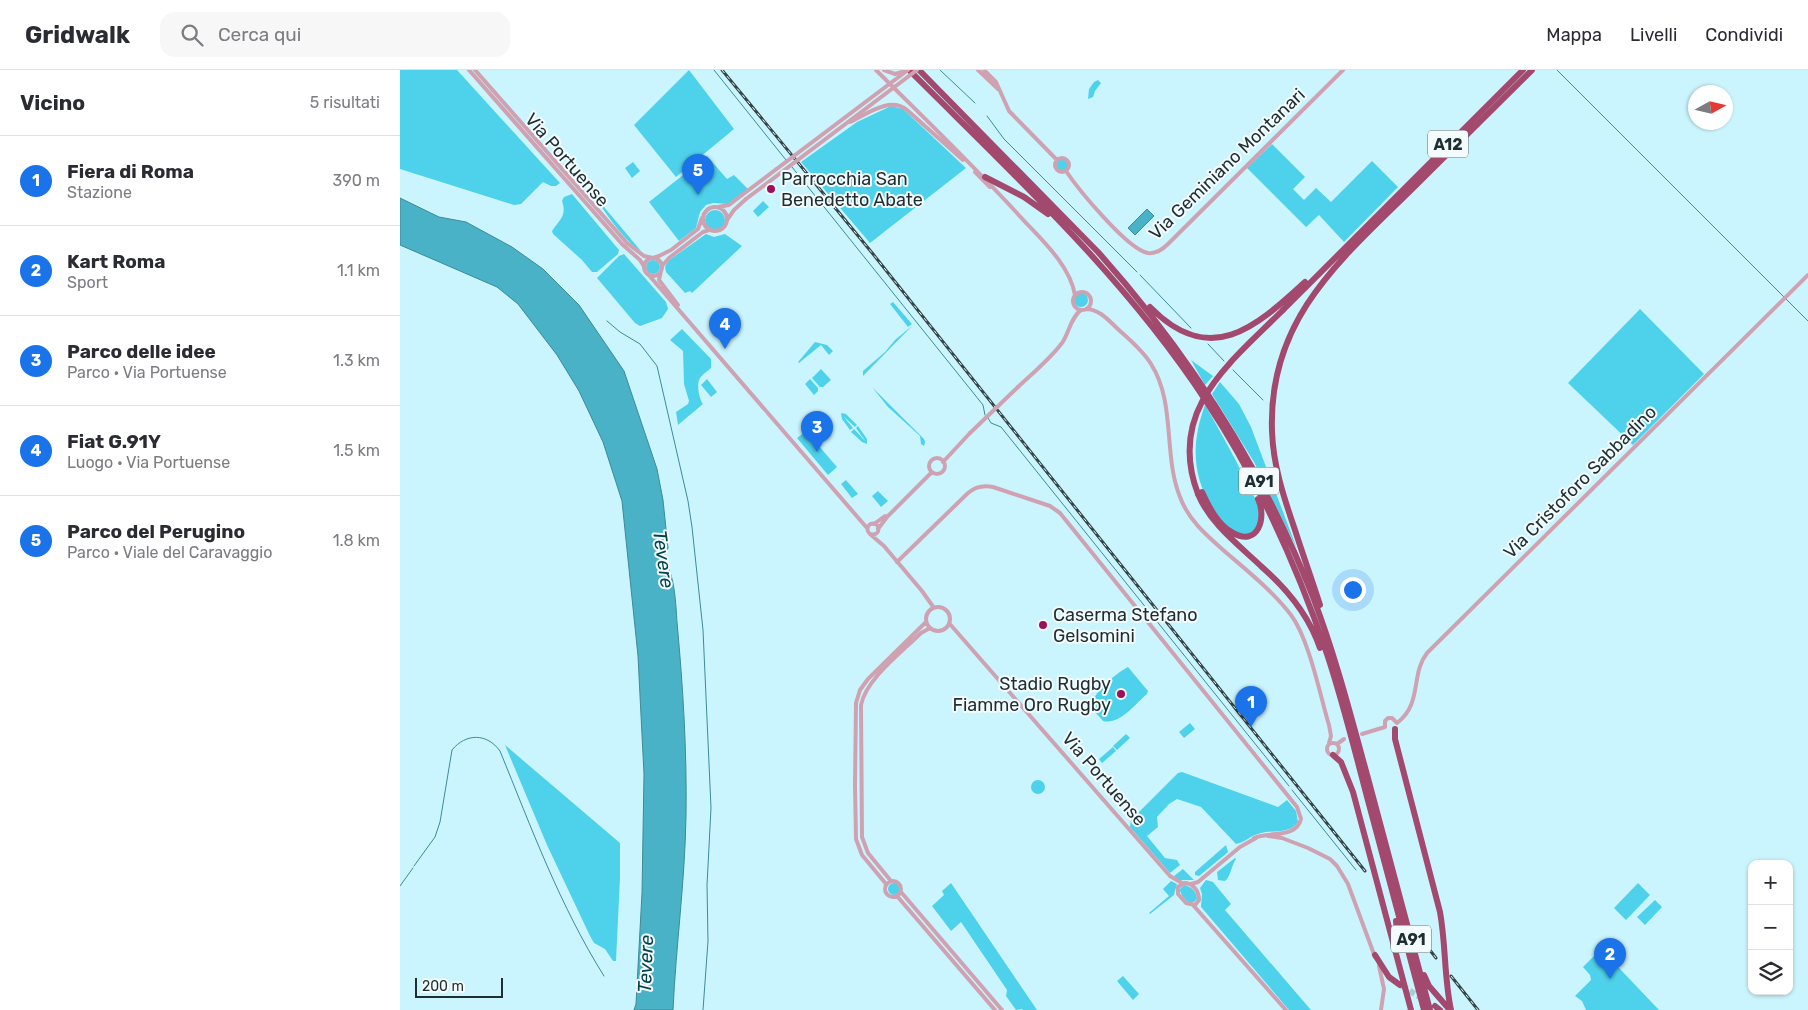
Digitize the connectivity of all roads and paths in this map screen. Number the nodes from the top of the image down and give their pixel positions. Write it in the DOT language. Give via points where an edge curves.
graph roads {
  1 [pos="469,70"];
  2 [pos="475,70"];
  3 [pos="876,70"];
  4 [pos="884,70"];
  5 [pos="908,70"];
  6 [pos="918,70"];
  7 [pos="978,70"];
  8 [pos="984,70"];
  9 [pos="1343,70"];
  10 [pos="1523,70"];
  11 [pos="1532,70"];
  12 [pos="1001,95"];
  13 [pos="850,122"];
  14 [pos="963,160"];
  15 [pos="1057,160"];
  16 [pos="970,163"];
  17 [pos="1066,171"];
  18 [pos="985,177"];
  19 [pos="1002,196"];
  20 [pos="715,207"];
  21 [pos="702,218"];
  22 [pos="727,220"];
  23 [pos="1376,220"];
  24 [pos="1063,224"];
  25 [pos="709,230"];
  26 [pos="653,258"];
  27 [pos="645,268"];
  28 [pos="661,268"];
  29 [pos="647,272"];
  30 [pos="1808,275"];
  31 [pos="1123,280"];
  32 [pos="1074,295"];
  33 [pos="1074,305"];
  34 [pos="1086,309"];
  35 [pos="1080,310"];
  36 [pos="1074,316"];
  37 [pos="686,318"];
  38 [pos="943,462"];
  39 [pos="944,469"];
  40 [pos="932,472"];
  41 [pos="949,472"];
  42 [pos="1253,482"];
  43 [pos="1200,493"];
  44 [pos="892,512"];
  45 [pos="855,514"];
  46 [pos="873,524"];
  47 [pos="867,528"];
  48 [pos="878,530"];
  49 [pos="870,534"];
  50 [pos="884,546"];
  51 [pos="897,562"];
  52 [pos="934,608"];
  53 [pos="926,622"];
  54 [pos="949,623"];
  55 [pos="930,628"];
  56 [pos="1336,683"];
  57 [pos="1349,708"];
  58 [pos="1396,726"];
  59 [pos="1385,727"];
  60 [pos="1362,734"];
  61 [pos="1344,739"];
  62 [pos="1329,743"];
  63 [pos="1337,744"];
  64 [pos="1333,755"];
  65 [pos="1254,838"];
  66 [pos="1387,873"];
  67 [pos="891,881"];
  68 [pos="1182,883"];
  69 [pos="886,884"];
  70 [pos="1191,884"];
  71 [pos="901,892"];
  72 [pos="897,896"];
  73 [pos="1193,905"];
  74 [pos="1375,955"];
  75 [pos="1415,956"];
  76 [pos="1401,982"];
  77 [pos="1435,1009"];
  78 [pos="995,1010"];
  79 [pos="1002,1010"];
  80 [pos="1286,1010"];
  81 [pos="1381,1010"];
  82 [pos="1411,1010"];
  83 [pos="1424,1010"];
  84 [pos="1450,1010"];
  1 -- 27 [label="street, Via Portuense"];
  2 -- 26 [label="street, Via Portuense" via="628,244 641,255"];
  3 -- 16 [label="street"];
  4 -- 5 [label="street" via="896,74"];
  5 -- 20 [label="street, bridge" via="729,205"];
  5 -- 24 [label="highway, A91"];
  6 -- 13 [label="street, bridge"];
  6 -- 31 [label="highway, A91"];
  7 -- 12 [label="street"];
  8 -- 12 [label="street" via="996,82"];
  9 -- 17 [label="street, Via Geminiano Montanari" via="1168,244 1156,252 1148,253 1136,248 1086,198"];
  10 -- 23 [label="highway, A12"];
  11 -- 23 [label="highway, A12"];
  12 -- 15 [label="street" via="1013,115"];
  13 -- 14 [label="street" via="888,105 898,104"];
  13 -- 22 [label="street, bridge" via="746,199"];
  14 -- 16 [label="street"];
  14 -- 19 [label="street"];
  15 -- 17 [label="street" via="1054,164 1056,171"];
  15 -- 17 [label="street" via="1067,160 1069,167"];
  16 -- 18 [label="street"];
  18 -- 19 [label="street"];
  18 -- 24 [label="highway" via="1024,197"];
  19 -- 32 [label="street" via="1057,258 1071,280"];
  20 -- 21 [label="street" via="705,211"];
  20 -- 22 [label="street" via="722,209"];
  21 -- 25 [label="street"];
  21 -- 26 [label="street" via="698,229 672,250"];
  22 -- 25 [label="street" via="720,231"];
  23 -- 31 [label="highway" via="1272,312 1232,335 1207,337 1178,330"];
  23 -- 43 [label="highway, bridge" via="1284,312 1223,377 1204,403 1196,425 1193,452"];
  23 -- 57 [label="highway" via="1320,284 1298,319 1279,366 1272,413 1279,479 1342,672"];
  24 -- 42 [label="highway, A91" via="1111,276 1169,348 1208,404"];
  25 -- 28 [label="street" via="677,251"];
  26 -- 27 [label="street" via="646,262"];
  26 -- 28 [label="street" via="658,259"];
  27 -- 29 [label="street"];
  28 -- 29 [label="street" via="654,275"];
  28 -- 37 [label="street" via="659,280"];
  29 -- 37 [label="street"];
  30 -- 58 [label="street, Via Cristoforo Sabbadino" via="1427,653 1419,670 1412,703"];
  31 -- 57 [label="highway, A91" via="1207,392 1261,484 1312,595"];
  32 -- 33 [label="street"];
  32 -- 34 [label="street" via="1082,292 1090,296 1091,302"];
  33 -- 35 [label="street"];
  33 -- 36 [label="street"];
  34 -- 35 [label="street"];
  34 -- 62 [label="street" via="1095,310 1103,316 1139,350 1154,370 1164,398 1176,484 1188,514 1275,596 1295,621 1330,725"];
  35 -- 36 [label="street"];
  36 -- 38 [label="street, bridge" via="1062,343"];
  37 -- 45 [label="street"];
  38 -- 39 [label="street"];
  38 -- 40 [label="street" via="936,458 932,460 929,466"];
  39 -- 40 [label="street" via="939,474"];
  39 -- 41 [label="street"];
  40 -- 44 [label="street"];
  42 -- 43 [label="highway" via="1262,518 1258,530 1248,535 1227,529"];
  42 -- 56 [label="highway, A91" via="1297,573"];
  43 -- 56 [label="highway" via="1205,509 1216,524 1298,606"];
  44 -- 46 [label="street"];
  44 -- 48 [label="street"];
  45 -- 46 [label="street"];
  45 -- 47 [label="street"];
  46 -- 47 [label="street"];
  46 -- 48 [label="street"];
  47 -- 49 [label="street"];
  48 -- 49 [label="street"];
  48 -- 50 [label="street"];
  49 -- 50 [label="street"];
  50 -- 51 [label="street"];
  51 -- 52 [label="street"];
  51 -- 65 [label="street" via="968,492 977,487 993,487 1056,509 1297,807 1301,819 1295,829"];
  52 -- 53 [label="street" via="928,612"];
  52 -- 54 [label="street" via="947,612"];
  53 -- 55 [label="street"];
  53 -- 69 [label="street" via="866,682 856,703 856,839 862,856"];
  54 -- 55 [label="street" via="941,631"];
  54 -- 68 [label="street, Via Portuense" via="1170,876"];
  55 -- 67 [label="street" via="871,683 861,707 862,837 868,853"];
  56 -- 66 [label="highway, A91"];
  57 -- 75 [label="highway, A91"];
  58 -- 59 [label="street" via="1389,731"];
  58 -- 59 [label="street" via="1394,719 1388,718"];
  58 -- 84 [label="highway" via="1395,739 1440,912"];
  59 -- 60 [label="street"];
  61 -- 63 [label="street"];
  62 -- 63 [label="street"];
  62 -- 64 [label="street" via="1327,751"];
  63 -- 64 [label="street" via="1339,750"];
  64 -- 76 [label="highway" via="1341,762 1353,792"];
  65 -- 70 [label="street" via="1198,882"];
  65 -- 74 [label="street" via="1282,838 1335,863 1346,880"];
  66 -- 76 [label="highway" via="1396,921"];
  66 -- 83 [label="highway, A91"];
  67 -- 69 [label="street"];
  67 -- 71 [label="street" via="898,882"];
  68 -- 70 [label="street"];
  68 -- 73 [label="street" via="1178,894 1186,903"];
  69 -- 72 [label="street" via="888,895"];
  70 -- 73 [label="street" via="1199,896 1198,903"];
  71 -- 72 [label="street"];
  71 -- 79 [label="street"];
  72 -- 78 [label="street"];
  73 -- 80 [label="street"];
  74 -- 76 [label="highway" via="1389,977"];
  74 -- 81 [label="street" via="1384,982"];
  75 -- 77 [label="highway, A91"];
  75 -- 84 [label="highway" via="1428,984"];
  76 -- 82 [label="highway"];
}
